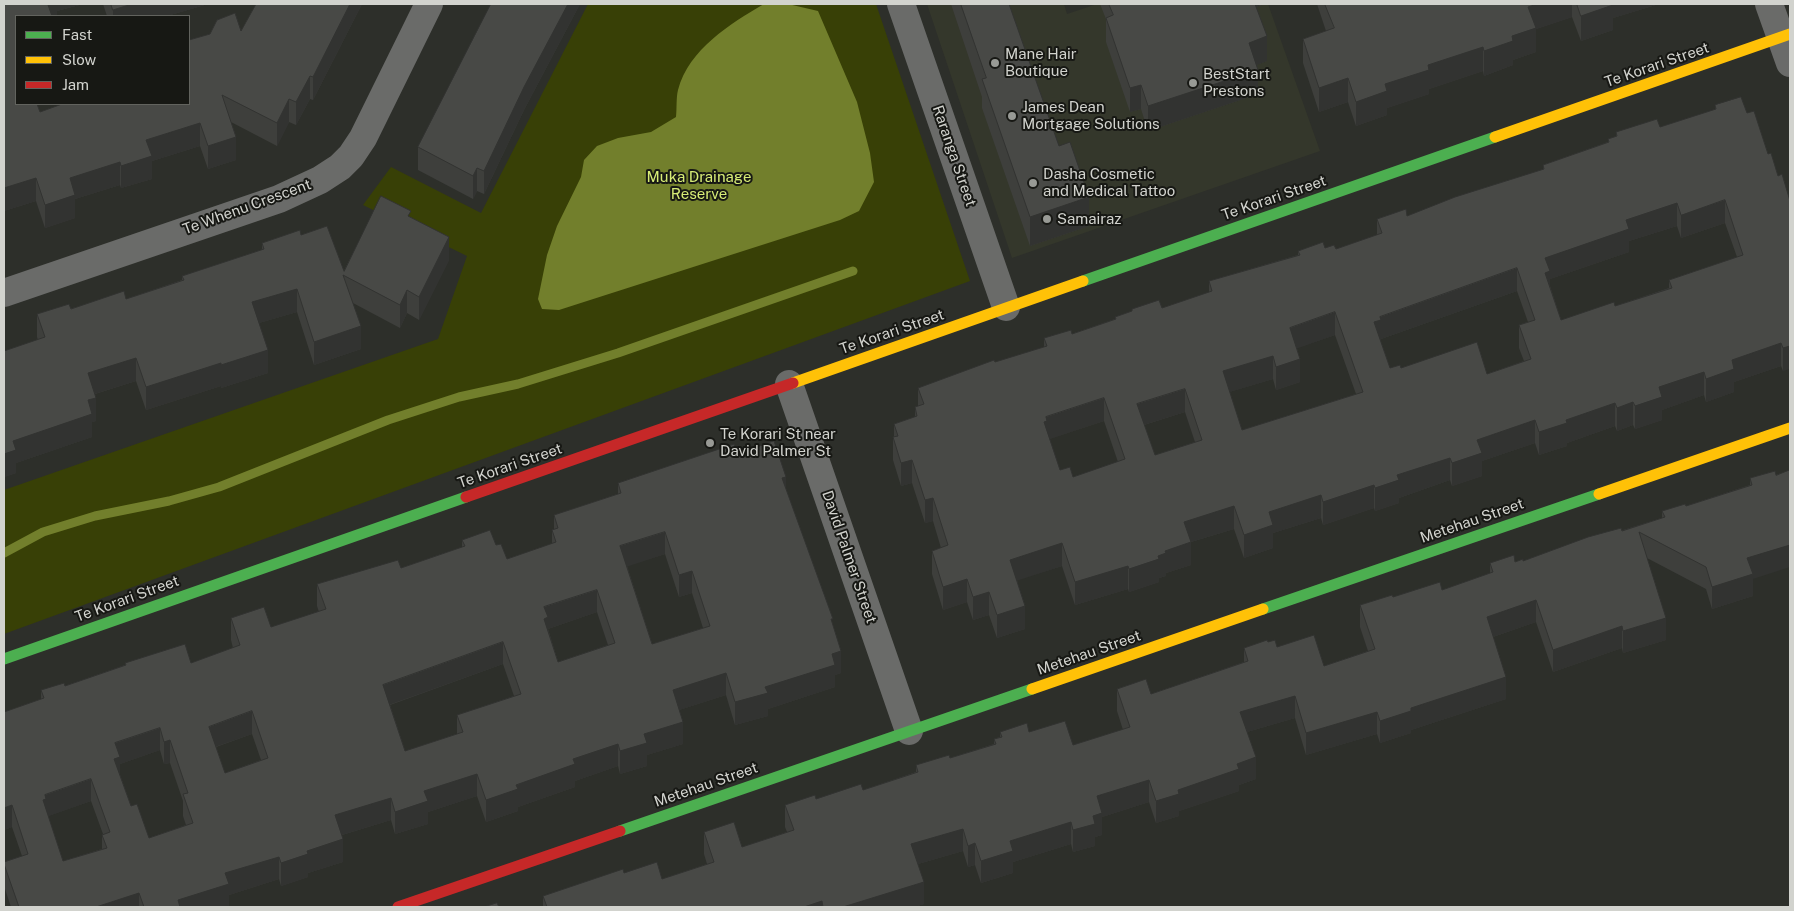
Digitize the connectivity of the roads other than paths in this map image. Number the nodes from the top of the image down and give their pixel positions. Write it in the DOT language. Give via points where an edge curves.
graph roads {
  1 [pos="429,4"];
  2 [pos="901,4"];
  3 [pos="1769,4"];
  4 [pos="1786,36"];
  5 [pos="1790,64"];
  6 [pos="4,293"];
  7 [pos="1006,308"];
  8 [pos="789,384"];
  9 [pos="1790,428"];
  10 [pos="4,659"];
  11 [pos="909,731"];
  12 [pos="398,907"];
  1 -- 6 [label="street, Te Whenu Crescent" via="363,138 340,167 320,180 279,198"];
  2 -- 7 [label="street, Raranga Street"];
  3 -- 4 [label="street"];
  4 -- 5 [label="street"];
  4 -- 7 [label="street, Te Korari Street"];
  7 -- 8 [label="street, Te Korari Street"];
  8 -- 10 [label="street, Te Korari Street"];
  8 -- 11 [label="street, David Palmer Street"];
  9 -- 11 [label="street, Metehau Street"];
  11 -- 12 [label="street, Metehau Street"];
}
